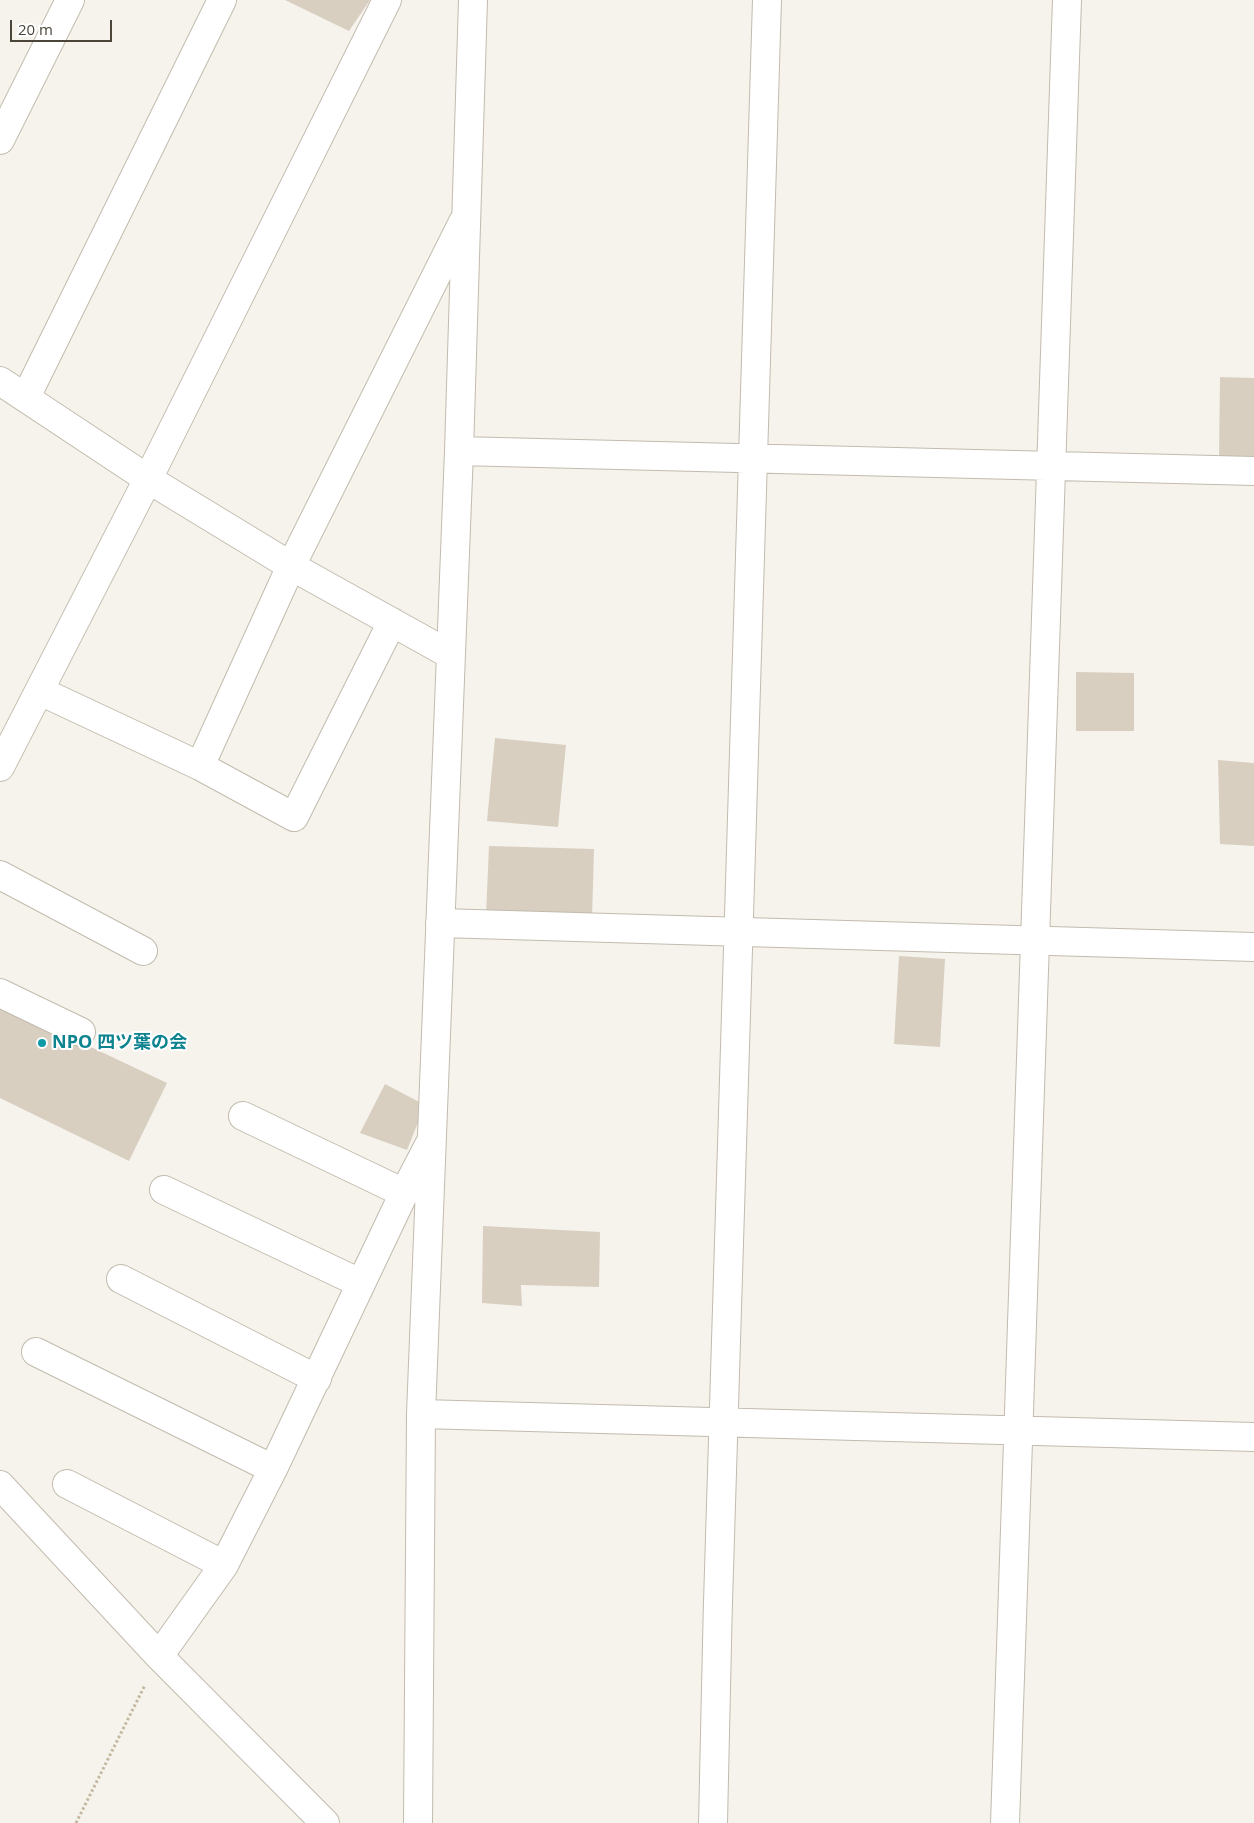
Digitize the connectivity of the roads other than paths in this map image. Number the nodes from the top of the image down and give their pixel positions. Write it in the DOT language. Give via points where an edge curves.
graph roads {
  1 [pos="70,0"];
  2 [pos="222,0"];
  3 [pos="387,0"];
  4 [pos="473,0"];
  5 [pos="767,0"];
  6 [pos="1068,0"];
  7 [pos="0,140"];
  8 [pos="467,214"];
  9 [pos="0,381"];
  10 [pos="26,397"];
  11 [pos="459,451"];
  12 [pos="749,458"];
  13 [pos="1050,466"];
  14 [pos="1254,471"];
  15 [pos="148,479"];
  16 [pos="291,566"];
  17 [pos="392,622"];
  18 [pos="451,654"];
  19 [pos="40,690"];
  20 [pos="200,766"];
  21 [pos="0,767"];
  22 [pos="0,875"];
  23 [pos="440,923"];
  24 [pos="737,932"];
  25 [pos="1034,941"];
  26 [pos="1254,947"];
  27 [pos="143,951"];
  28 [pos="0,993"];
  29 [pos="81,1032"];
  30 [pos="243,1116"];
  31 [pos="432,1138"];
  32 [pos="164,1190"];
  33 [pos="404,1193"];
  34 [pos="121,1279"];
  35 [pos="360,1283"];
  36 [pos="36,1352"];
  37 [pos="317,1379"];
  38 [pos="422,1414"];
  39 [pos="722,1422"];
  40 [pos="1018,1430"];
  41 [pos="1254,1437"];
  42 [pos="273,1469"];
  43 [pos="67,1484"];
  44 [pos="0,1485"];
  45 [pos="224,1565"];
  46 [pos="159,1656"];
  47 [pos="325,1823"];
  48 [pos="418,1823"];
  49 [pos="713,1823"];
  50 [pos="1005,1823"];
  1 -- 7 [label="street"];
  2 -- 10 [label="street"];
  3 -- 15 [label="street"];
  4 -- 8 [label="street"];
  5 -- 12 [label="street"];
  6 -- 13 [label="street"];
  8 -- 11 [label="street"];
  8 -- 16 [label="street"];
  9 -- 10 [label="street"];
  10 -- 15 [label="street"];
  11 -- 12 [label="street"];
  11 -- 18 [label="street"];
  12 -- 13 [label="street"];
  12 -- 24 [label="street"];
  13 -- 14 [label="street"];
  13 -- 25 [label="street"];
  15 -- 16 [label="street"];
  15 -- 19 [label="street"];
  16 -- 17 [label="street"];
  16 -- 20 [label="street"];
  17 -- 18 [label="street"];
  17 -- 20 [label="street" via="294,817"];
  18 -- 23 [label="street"];
  19 -- 20 [label="street"];
  19 -- 21 [label="street"];
  22 -- 27 [label="street"];
  23 -- 24 [label="street"];
  23 -- 31 [label="street"];
  24 -- 25 [label="street"];
  24 -- 39 [label="street"];
  25 -- 26 [label="street"];
  25 -- 40 [label="street"];
  28 -- 29 [label="street"];
  30 -- 33 [label="street"];
  31 -- 33 [label="street"];
  31 -- 38 [label="street"];
  32 -- 35 [label="street"];
  33 -- 35 [label="street"];
  34 -- 37 [label="street"];
  35 -- 37 [label="street"];
  36 -- 42 [label="street"];
  37 -- 42 [label="street"];
  38 -- 39 [label="street"];
  38 -- 48 [label="street"];
  39 -- 40 [label="street"];
  39 -- 49 [label="street"];
  40 -- 41 [label="street"];
  40 -- 50 [label="street"];
  42 -- 45 [label="street"];
  43 -- 45 [label="street"];
  44 -- 46 [label="street"];
  45 -- 46 [label="street"];
  46 -- 47 [label="street"];
}
